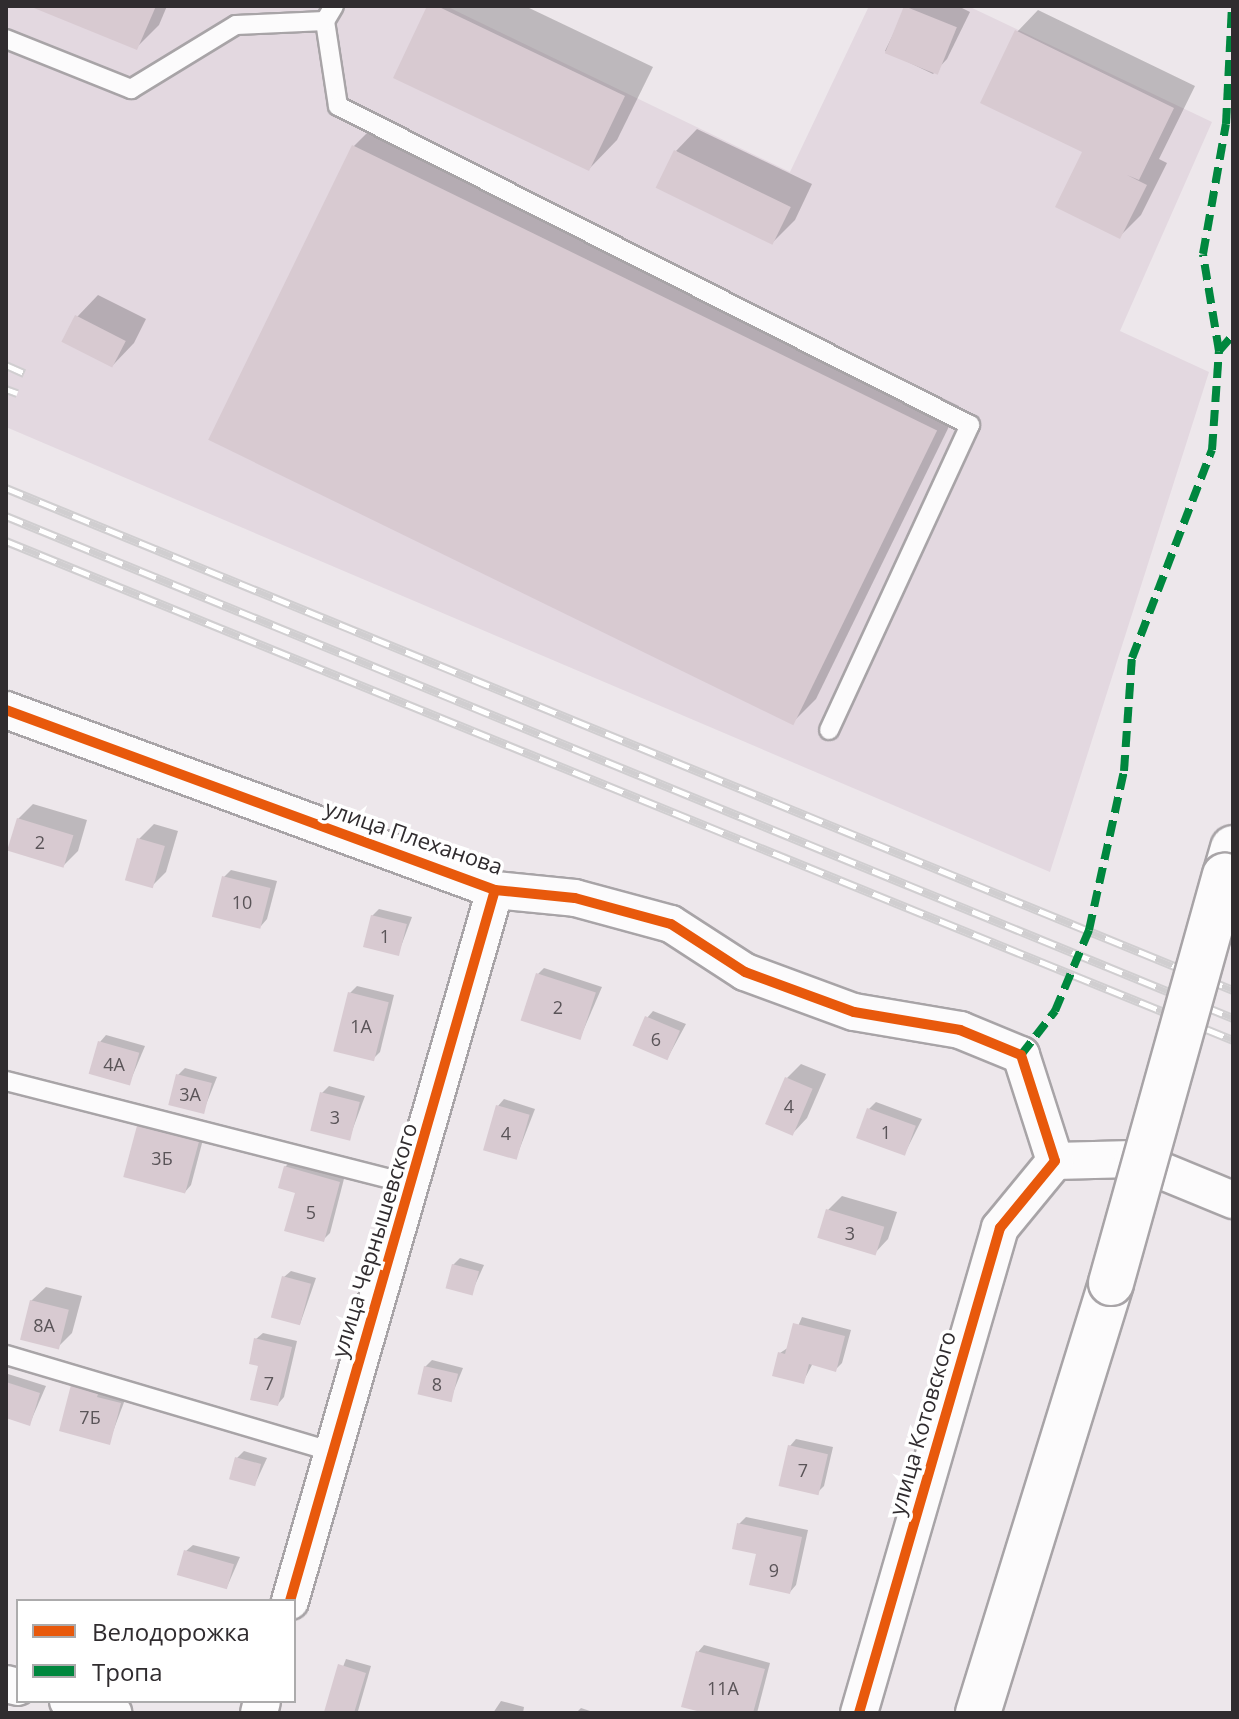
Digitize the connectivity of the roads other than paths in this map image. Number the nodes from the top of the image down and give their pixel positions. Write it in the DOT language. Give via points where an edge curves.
graph roads {
  1 [pos="330,14"];
  2 [pos="6,39"];
  3 [pos="6,710"];
  4 [pos="829,730"];
  5 [pos="1229,862"];
  6 [pos="495,890"];
  7 [pos="6,1081"];
  8 [pos="1055,1161"];
  9 [pos="413,1185"];
  10 [pos="1233,1200"];
  11 [pos="6,1355"];
  12 [pos="331,1451"];
  13 [pos="291,1599"];
  14 [pos="76,1703"];
  15 [pos="113,1713"];
  16 [pos="859,1713"];
  17 [pos="978,1713"];
  1 -- 2 [label="lane" via="236,25 131,89"];
  1 -- 4 [label="lane" via="338,106 970,425"];
  3 -- 6 [label="street, улица Плеханова"];
  5 -- 17 [label="main road, bridge" via="1111,1283"];
  6 -- 8 [label="street, улица Плеханова" via="575,898 671,924 745,972 854,1012 960,1030 1021,1055"];
  6 -- 9 [label="street, улица Чернышевского"];
  7 -- 9 [label="lane"];
  8 -- 10 [label="street" via="1133,1159"];
  8 -- 16 [label="street, улица Котовского" via="1000,1228"];
  9 -- 12 [label="street, улица Чернышевского"];
  11 -- 12 [label="lane"];
  12 -- 13 [label="street, улица Чернышевского"];
  14 -- 15 [label="street"];
}
